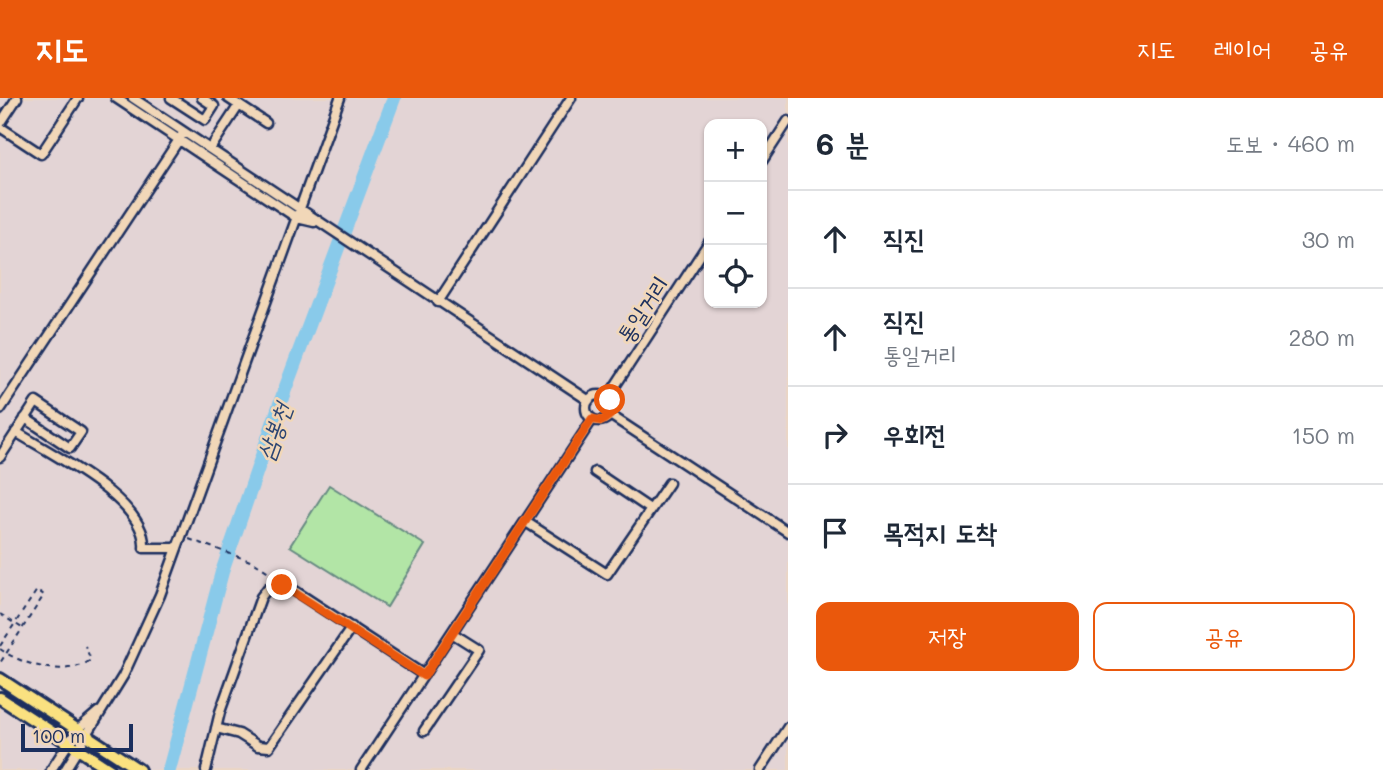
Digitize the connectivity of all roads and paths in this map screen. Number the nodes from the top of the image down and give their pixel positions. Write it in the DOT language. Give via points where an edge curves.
graph roads {
  1 [pos="17,98"];
  2 [pos="78,98"];
  3 [pos="116,98"];
  4 [pos="171,98"];
  5 [pos="202,98"];
  6 [pos="228,98"];
  7 [pos="340,98"];
  8 [pos="571,98"];
  9 [pos="136,99"];
  10 [pos="239,105"];
  11 [pos="788,121"];
  12 [pos="267,123"];
  13 [pos="0,126"];
  14 [pos="182,136"];
  15 [pos="210,149"];
  16 [pos="767,153"];
  17 [pos="300,208"];
  18 [pos="297,218"];
  19 [pos="317,223"];
  20 [pos="707,245"];
  21 [pos="438,302"];
  22 [pos="608,397"];
  23 [pos="588,400"];
  24 [pos="0,410"];
  25 [pos="610,415"];
  26 [pos="25,418"];
  27 [pos="592,419"];
  28 [pos="16,432"];
  29 [pos="0,457"];
  30 [pos="595,472"];
  31 [pos="669,483"];
  32 [pos="650,509"];
  33 [pos="526,522"];
  34 [pos="788,532"];
  35 [pos="185,538"];
  36 [pos="177,548"];
  37 [pos="272,574"];
  38 [pos="0,614"];
  39 [pos="15,624"];
  40 [pos="352,627"];
  41 [pos="22,628"];
  42 [pos="452,633"];
  43 [pos="85,646"];
  44 [pos="0,647"];
  45 [pos="7,653"];
  46 [pos="0,663"];
  47 [pos="424,676"];
  48 [pos="0,679"];
  49 [pos="0,698"];
  50 [pos="100,710"];
  51 [pos="788,727"];
  52 [pos="216,729"];
  53 [pos="77,730"];
  54 [pos="424,732"];
  55 [pos="88,736"];
  56 [pos="69,743"];
  57 [pos="79,750"];
  58 [pos="136,768"];
  59 [pos="51,770"];
  60 [pos="65,770"];
  61 [pos="110,770"];
  62 [pos="206,770"];
  63 [pos="361,770"];
  64 [pos="760,770"];
  1 -- 13 [label="street"];
  2 -- 13 [label="street" via="41,154"];
  3 -- 14 [label="street"];
  4 -- 5 [label="street" via="205,120 214,106"];
  6 -- 10 [label="street"];
  7 -- 17 [label="street"];
  8 -- 21 [label="street"];
  9 -- 14 [label="street"];
  10 -- 12 [label="street"];
  10 -- 15 [label="street"];
  11 -- 16 [label="street"];
  14 -- 15 [label="street"];
  14 -- 18 [label="street"];
  14 -- 24 [label="street"];
  15 -- 17 [label="street"];
  17 -- 18 [label="street"];
  17 -- 19 [label="street"];
  18 -- 19 [label="street"];
  18 -- 36 [label="street"];
  19 -- 21 [label="street"];
  20 -- 22 [label="street, 통일거리"];
  21 -- 23 [label="street"];
  22 -- 23 [label="street" via="597,395"];
  22 -- 25 [label="street" via="613,408"];
  23 -- 27 [label="street" via="586,411"];
  25 -- 27 [label="street" via="602,421"];
  25 -- 34 [label="street"];
  26 -- 26 [label="street" via="70,448 81,432 36,402"];
  26 -- 28 [label="street"];
  27 -- 33 [label="street"];
  28 -- 29 [label="street"];
  28 -- 36 [label="street" via="117,498 137,522 144,548"];
  30 -- 32 [label="street"];
  31 -- 32 [label="street"];
  32 -- 33 [label="street" via="607,574"];
  33 -- 42 [label="street"];
  35 -- 37 [label="path" via="253,562"];
  36 -- 50 [label="street" via="143,637"];
  38 -- 39 [label="path"];
  39 -- 41 [label="path"];
  39 -- 41 [label="path" via="37,590 44,595"];
  39 -- 44 [label="path"];
  40 -- 47 [label="street"];
  40 -- 52 [label="street" via="269,747"];
  40 -- 52 [label="street" via="289,587 275,585 264,591"];
  41 -- 45 [label="path"];
  42 -- 47 [label="street"];
  42 -- 54 [label="street" via="479,650"];
  43 -- 45 [label="path" via="91,660 77,667 38,665"];
  44 -- 45 [label="path"];
  45 -- 46 [label="path"];
  47 -- 63 [label="street"];
  48 -- 53 [label="main road"];
  49 -- 56 [label="main road"];
  50 -- 53 [label="street"];
  50 -- 55 [label="street"];
  51 -- 64 [label="street"];
  52 -- 62 [label="street"];
  53 -- 55 [label="main road"];
  53 -- 56 [label="street"];
  55 -- 57 [label="street"];
  55 -- 58 [label="main road"];
  56 -- 57 [label="main road"];
  56 -- 59 [label="street"];
  57 -- 60 [label="street"];
  57 -- 61 [label="main road"];
}
